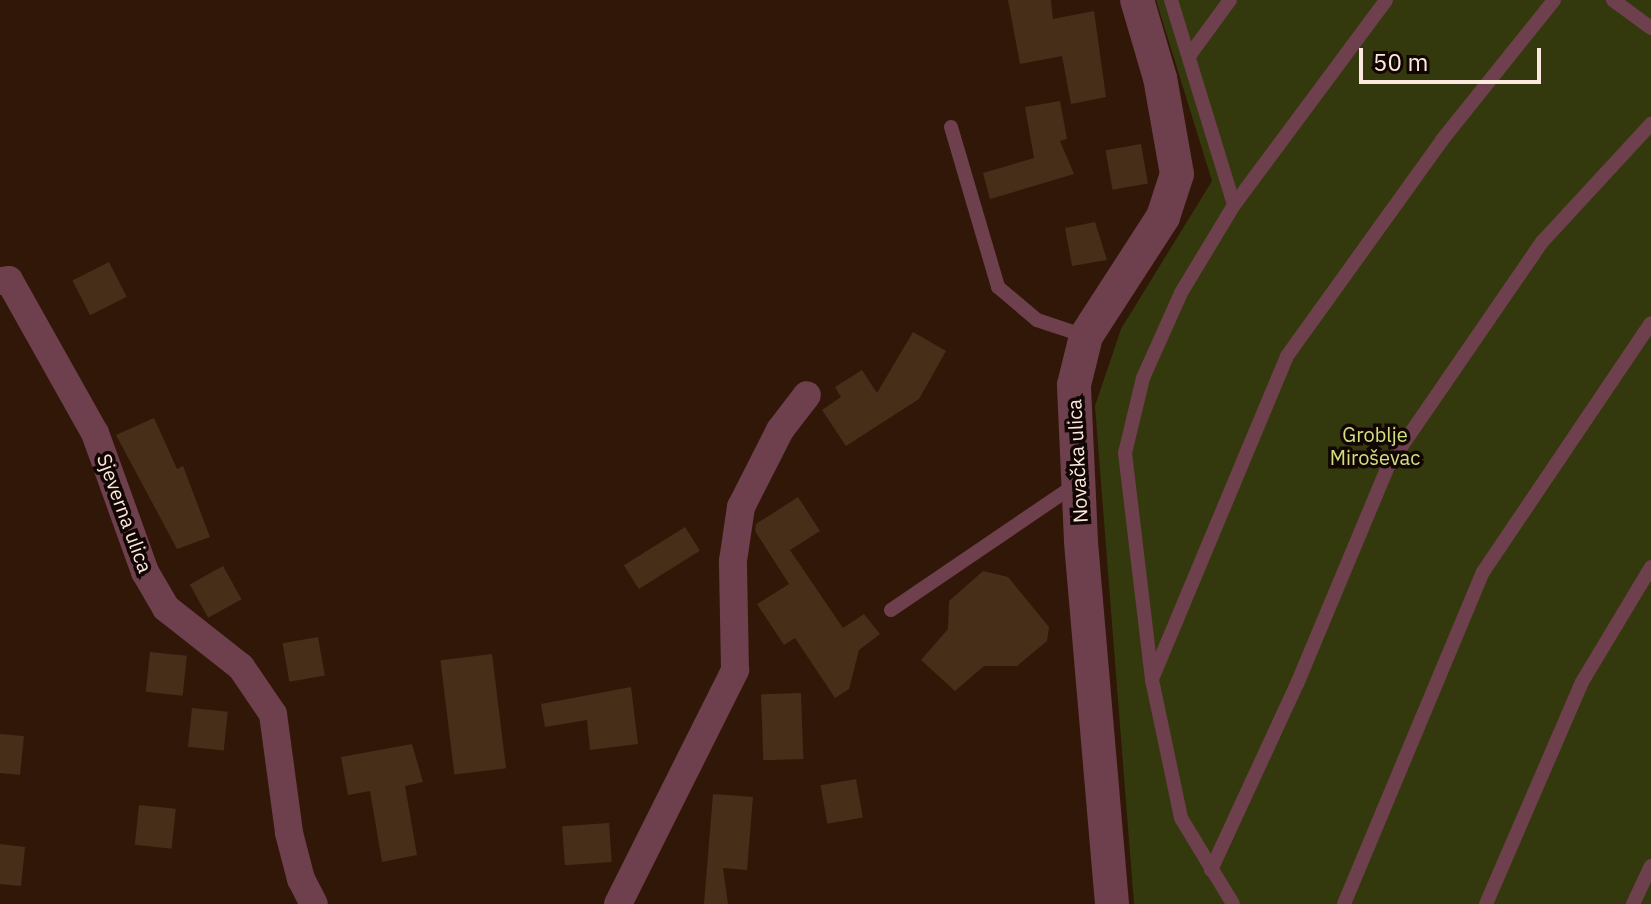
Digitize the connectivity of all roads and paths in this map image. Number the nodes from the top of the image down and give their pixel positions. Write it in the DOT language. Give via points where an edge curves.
graph roads {
  1 [pos="1137,0"];
  2 [pos="1171,0"];
  3 [pos="1230,0"];
  4 [pos="1386,0"];
  5 [pos="1554,0"];
  6 [pos="1613,0"];
  7 [pos="1651,28"];
  8 [pos="1189,56"];
  9 [pos="1651,124"];
  10 [pos="951,127"];
  11 [pos="1234,205"];
  12 [pos="3,277"];
  13 [pos="1651,323"];
  14 [pos="1086,336"];
  15 [pos="807,395"];
  16 [pos="1079,482"];
  17 [pos="1651,567"];
  18 [pos="891,610"];
  19 [pos="1152,680"];
  20 [pos="1651,866"];
  21 [pos="1211,870"];
  22 [pos="314,904"];
  23 [pos="618,904"];
  24 [pos="1112,904"];
  25 [pos="1233,904"];
  26 [pos="1344,904"];
  27 [pos="1486,904"];
  28 [pos="1633,904"];
  1 -- 14 [label="street, Novačka ulica" via="1160,78 1177,174 1163,217"];
  2 -- 8 [label="lane"];
  3 -- 8 [label="lane"];
  4 -- 11 [label="lane"];
  5 -- 19 [label="lane" via="1442,140 1287,356"];
  6 -- 7 [label="lane"];
  8 -- 11 [label="lane"];
  9 -- 21 [label="lane" via="1542,242 1388,466 1297,684"];
  10 -- 14 [label="lane" via="998,287 1037,320"];
  11 -- 19 [label="lane" via="1181,293 1143,378 1125,453"];
  12 -- 22 [label="street, Sjeverna ulica" via="95,433 145,572 166,608 241,667 273,714 289,833"];
  13 -- 26 [label="lane" via="1483,572"];
  14 -- 16 [label="street, Novačka ulica" via="1074,385"];
  15 -- 23 [label="street" via="780,430 741,507 733,561 735,670"];
  16 -- 18 [label="lane"];
  16 -- 24 [label="street, Novačka ulica"];
  17 -- 27 [label="lane" via="1582,682"];
  19 -- 21 [label="lane" via="1181,818"];
  20 -- 28 [label="lane"];
  21 -- 25 [label="lane"];
}
